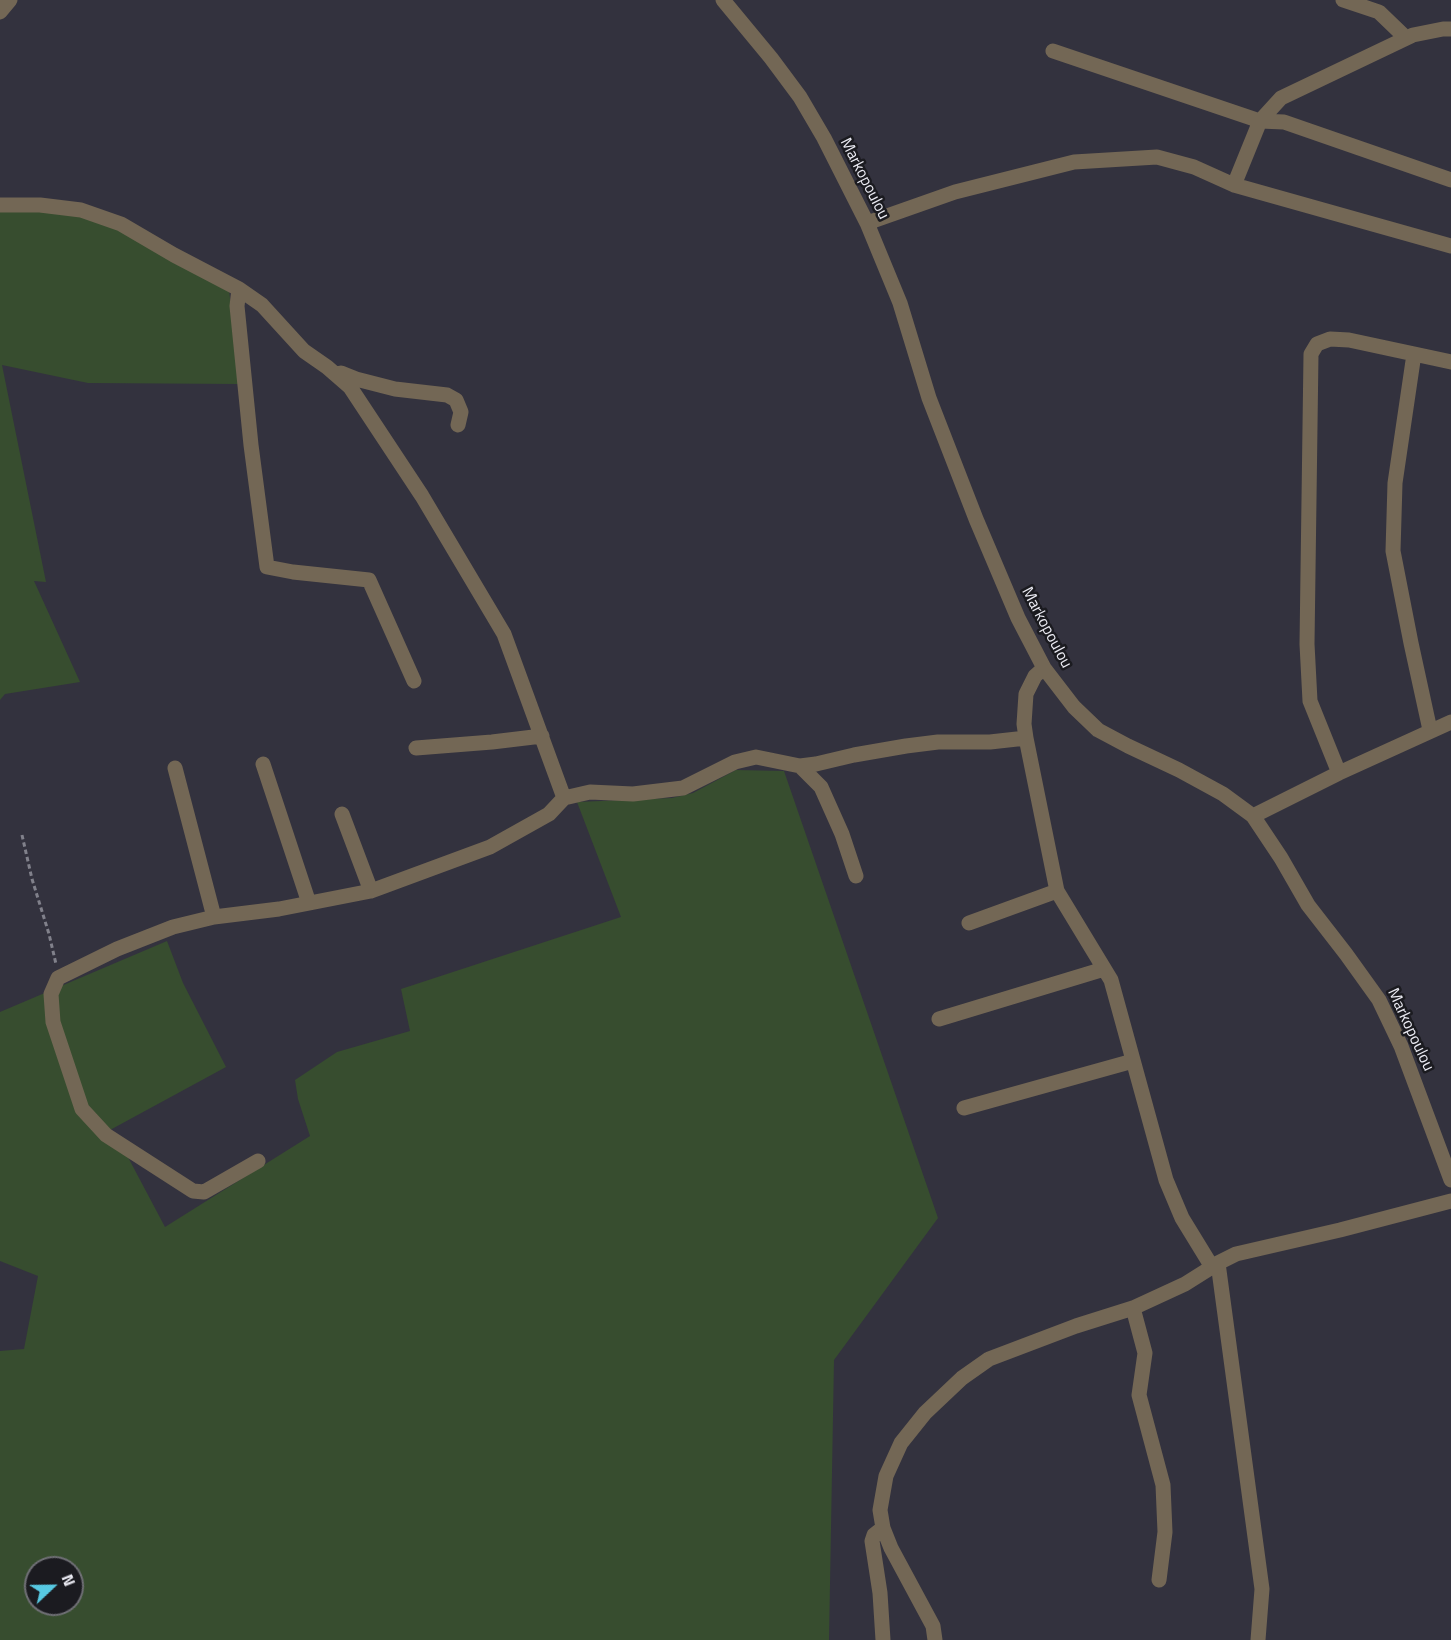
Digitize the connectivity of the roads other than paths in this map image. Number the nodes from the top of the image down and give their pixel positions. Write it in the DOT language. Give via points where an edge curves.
graph roads {
  1 [pos="10,0"];
  2 [pos="723,0"];
  3 [pos="1343,0"];
  4 [pos="0,12"];
  5 [pos="1451,29"];
  6 [pos="1406,38"];
  7 [pos="1053,51"];
  8 [pos="1260,121"];
  9 [pos="1451,180"];
  10 [pos="1234,185"];
  11 [pos="0,205"];
  12 [pos="867,223"];
  13 [pos="1451,246"];
  14 [pos="239,289"];
  15 [pos="1414,354"];
  16 [pos="1451,362"];
  17 [pos="327,367"];
  18 [pos="458,425"];
  19 [pos="1044,668"];
  20 [pos="414,681"];
  21 [pos="1451,722"];
  22 [pos="1430,730"];
  23 [pos="542,736"];
  24 [pos="1026,738"];
  25 [pos="416,748"];
  26 [pos="263,764"];
  27 [pos="800,766"];
  28 [pos="175,768"];
  29 [pos="1339,773"];
  30 [pos="564,798"];
  31 [pos="342,814"];
  32 [pos="1253,816"];
  33 [pos="856,876"];
  34 [pos="371,891"];
  35 [pos="1057,891"];
  36 [pos="309,903"];
  37 [pos="214,917"];
  38 [pos="969,923"];
  39 [pos="1104,969"];
  40 [pos="939,1019"];
  41 [pos="1133,1061"];
  42 [pos="964,1108"];
  43 [pos="258,1161"];
  44 [pos="1450,1172"];
  45 [pos="1451,1201"];
  46 [pos="1215,1265"];
  47 [pos="1133,1308"];
  48 [pos="883,1528"];
  49 [pos="1159,1580"];
  50 [pos="883,1640"];
  51 [pos="936,1640"];
  52 [pos="1258,1640"];
  1 -- 4 [label="street"];
  2 -- 12 [label="street, Markopoulou" via="800,97"];
  3 -- 6 [label="street" via="1379,12"];
  5 -- 6 [label="street"];
  6 -- 8 [label="street" via="1281,98"];
  7 -- 8 [label="street"];
  8 -- 9 [label="street" via="1284,122"];
  8 -- 10 [label="street"];
  10 -- 12 [label="street" via="1194,167 1157,157 1074,162 955,192"];
  10 -- 13 [label="street"];
  11 -- 14 [label="street" via="81,210 121,224"];
  12 -- 19 [label="street, Markopoulou" via="900,303 929,398 972,508 1018,618"];
  14 -- 17 [label="street" via="262,305 304,351"];
  14 -- 20 [label="street" via="238,318 267,567 369,580"];
  15 -- 16 [label="street"];
  15 -- 22 [label="street" via="1395,483 1393,551"];
  15 -- 29 [label="street" via="1330,339 1317,344 1311,354 1307,644 1310,701"];
  17 -- 18 [label="street" via="395,389 447,394 456,400 461,412"];
  17 -- 23 [label="street" via="350,387 422,496 504,634"];
  19 -- 24 [label="street" via="1026,694"];
  19 -- 32 [label="street, Markopoulou" via="1098,730 1214,789"];
  21 -- 22 [label="street"];
  22 -- 29 [label="street"];
  23 -- 25 [label="street"];
  23 -- 30 [label="street"];
  24 -- 27 [label="street" via="938,742"];
  24 -- 35 [label="street"];
  26 -- 36 [label="street"];
  27 -- 30 [label="street" via="756,757 735,762 682,788 633,794 591,792"];
  27 -- 33 [label="street" via="821,787"];
  28 -- 37 [label="street"];
  29 -- 32 [label="street"];
  30 -- 34 [label="street" via="549,814 490,847"];
  31 -- 34 [label="street"];
  32 -- 44 [label="street, Markopoulou" via="1308,905 1379,1000"];
  34 -- 36 [label="street"];
  35 -- 38 [label="street"];
  35 -- 39 [label="street"];
  36 -- 37 [label="street"];
  37 -- 43 [label="street" via="149,936 58,978 51,994 53,1022 82,1109 106,1135 194,1191 204,1192"];
  39 -- 40 [label="street"];
  39 -- 41 [label="street" via="1111,980"];
  41 -- 42 [label="street"];
  41 -- 46 [label="street" via="1166,1180 1182,1218"];
  45 -- 46 [label="street" via="1236,1254"];
  46 -- 47 [label="street"];
  46 -- 52 [label="street" via="1262,1589"];
  47 -- 48 [label="street" via="989,1359 962,1378 925,1413 901,1443 886,1476 880,1510"];
  47 -- 49 [label="street" via="1145,1353 1139,1395 1163,1485 1165,1532"];
  48 -- 50 [label="street" via="872,1541"];
  48 -- 51 [label="street" via="933,1626"];
}
